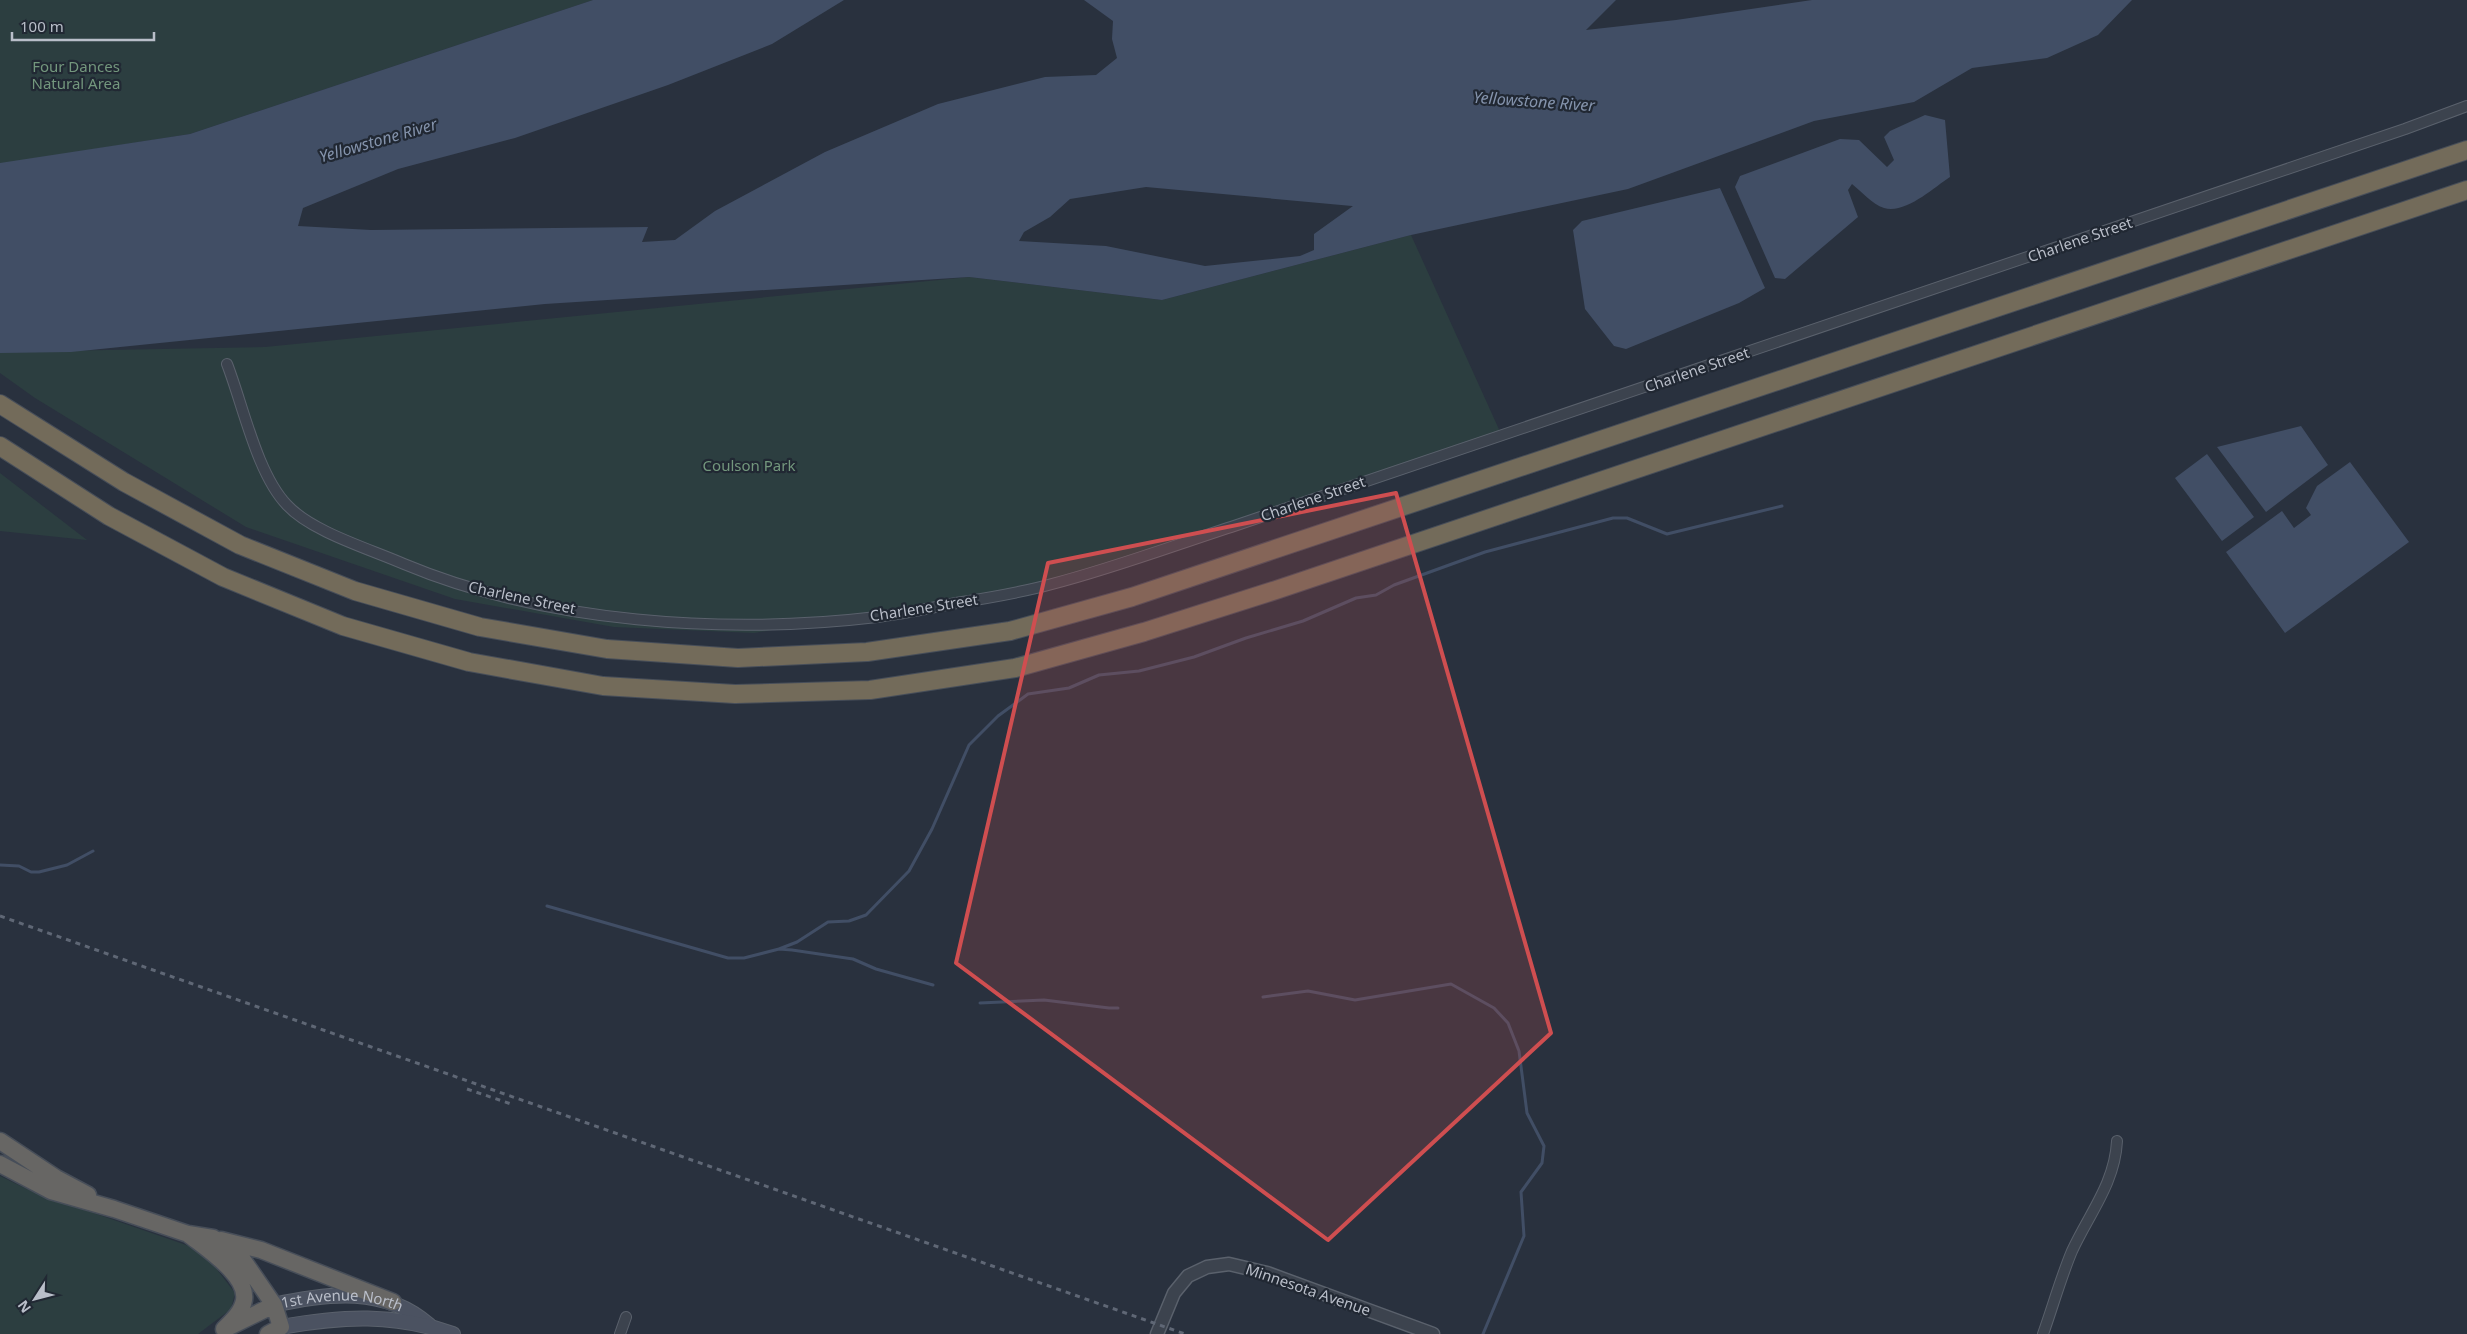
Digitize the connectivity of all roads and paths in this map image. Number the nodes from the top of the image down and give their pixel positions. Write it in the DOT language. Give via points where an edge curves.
graph roads {
  1 [pos="2467,106"];
  2 [pos="2467,150"];
  3 [pos="2467,190"];
  4 [pos="227,364"];
  5 [pos="0,404"];
  6 [pos="0,446"];
  7 [pos="0,1141"];
  8 [pos="2116,1141"];
  9 [pos="0,1164"];
  10 [pos="114,1208"];
  11 [pos="188,1234"];
  12 [pos="214,1238"];
  13 [pos="393,1302"];
  14 [pos="274,1304"];
  15 [pos="626,1318"];
  16 [pos="429,1326"];
  17 [pos="275,1331"];
  18 [pos="221,1332"];
  19 [pos="447,1333"];
  20 [pos="620,1334"];
  21 [pos="1157,1334"];
  22 [pos="1433,1334"];
  23 [pos="2043,1334"];
  1 -- 4 [label="street, Charlene Street" via="2387,136 1218,531 1052,584 878,617 791,624 632,618 546,606 437,578 308,522 287,505 258,455"];
  2 -- 5 [label="highway" via="1132,598 1010,631 867,652 738,658 607,649 480,627 355,591 240,545 124,482"];
  3 -- 6 [label="highway" via="1144,632 1015,668 870,690 735,694 603,686 469,662 343,626 223,577 109,516"];
  7 -- 10 [label="highway" via="56,1178"];
  8 -- 23 [label="street" via="2116,1154 2102,1198 2072,1251"];
  9 -- 10 [label="highway" via="51,1191"];
  10 -- 11 [label="highway"];
  11 -- 12 [label="highway"];
  11 -- 18 [label="highway" via="228,1266 244,1292 244,1302 238,1314"];
  12 -- 13 [label="highway" via="261,1250"];
  12 -- 14 [label="highway" via="242,1260"];
  13 -- 14 [label="main road, 1st Avenue North" via="342,1295 315,1296"];
  13 -- 16 [label="main road, 1st Avenue North"];
  14 -- 17 [label="highway"];
  14 -- 18 [label="highway, 1st Avenue North"];
  15 -- 20 [label="street"];
  16 -- 17 [label="main road, 1st Avenue North" via="345,1317"];
  16 -- 19 [label="main road, 1st Avenue North"];
  21 -- 22 [label="street, Minnesota Avenue" via="1174,1293 1188,1276 1207,1267 1229,1264 1268,1273"];
}
